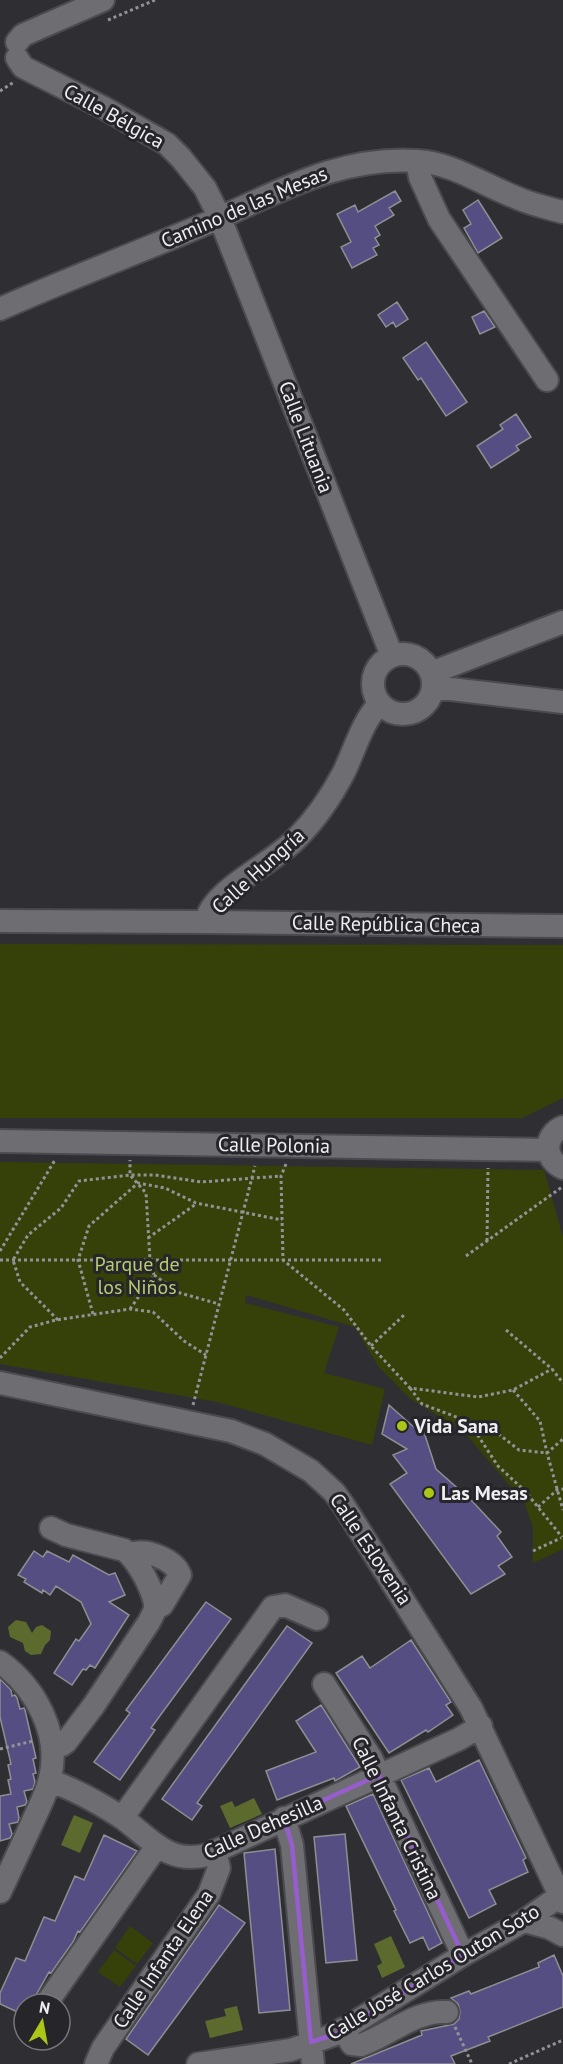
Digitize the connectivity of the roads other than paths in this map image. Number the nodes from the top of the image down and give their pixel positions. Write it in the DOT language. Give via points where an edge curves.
graph roads {
  1 [pos="103,0"];
  2 [pos="12,54"];
  3 [pos="417,161"];
  4 [pos="563,212"];
  5 [pos="220,218"];
  6 [pos="0,309"];
  7 [pos="547,380"];
  8 [pos="563,622"];
  9 [pos="392,656"];
  10 [pos="432,680"];
  11 [pos="563,702"];
  12 [pos="380,703"];
  13 [pos="0,921"];
  14 [pos="208,922"];
  15 [pos="563,926"];
  16 [pos="563,1127"];
  17 [pos="0,1142"];
  18 [pos="548,1150"];
  19 [pos="563,1168"];
  20 [pos="0,1383"];
  21 [pos="51,1528"];
  22 [pos="131,1554"];
  23 [pos="154,1609"];
  24 [pos="317,1619"];
  25 [pos="0,1662"];
  26 [pos="324,1684"];
  27 [pos="481,1726"];
  28 [pos="51,1742"];
  29 [pos="379,1775"];
  30 [pos="50,1781"];
  31 [pos="122,1818"];
  32 [pos="284,1818"];
  33 [pos="157,1846"];
  34 [pos="215,1851"];
  35 [pos="0,1892"];
  36 [pos="561,1899"];
  37 [pos="524,1921"];
  38 [pos="563,1935"];
  39 [pos="463,1955"];
  40 [pos="54,1992"];
  41 [pos="447,2012"];
  42 [pos="344,2030"];
  43 [pos="312,2053"];
  44 [pos="96,2064"];
  45 [pos="198,2064"];
  1 -- 2 [label="street" via="23,35"];
  2 -- 5 [label="street, Calle Bélgica" via="167,144 205,188"];
  3 -- 4 [label="street, Camino de las Mesas" via="450,168 517,198"];
  3 -- 5 [label="street, Camino de las Mesas" via="380,161 334,169 265,195"];
  3 -- 7 [label="street" via="439,219"];
  5 -- 6 [label="street, Camino de las Mesas"];
  5 -- 9 [label="street, Calle Lituania"];
  8 -- 10 [label="street"];
  9 -- 10 [label="street" via="419,659"];
  9 -- 12 [label="street" via="374,676 375,695"];
  10 -- 11 [label="street"];
  10 -- 12 [label="street" via="430,696 416,711 397,713"];
  12 -- 14 [label="street, Calle Hungría" via="324,807 284,851 213,906"];
  13 -- 14 [label="street, Calle Hungría"];
  14 -- 15 [label="street, Calle República Checa"];
  16 -- 18 [label="street" via="551,1136"];
  17 -- 18 [label="street, Calle Polonia"];
  18 -- 19 [label="street" via="553,1161"];
  20 -- 27 [label="street, Calle Eslovenia" via="231,1431 264,1444 311,1471 334,1492"];
  21 -- 22 [label="street"];
  22 -- 23 [label="street" via="147,1582"];
  22 -- 23 [label="street" via="165,1559 180,1572 162,1605"];
  23 -- 28 [label="street" via="149,1622 66,1742"];
  24 -- 31 [label="street" via="285,1605 273,1607"];
  25 -- 28 [label="street" via="31,1692"];
  26 -- 29 [label="street, Calle Infanta Cristina"];
  27 -- 29 [label="street, Calle Dehesilla"];
  27 -- 36 [label="street, Calle Eslovenia"];
  28 -- 30 [label="street"];
  29 -- 32 [label="street, Calle Dehesilla"];
  29 -- 39 [label="street, Calle Infanta Cristina"];
  30 -- 31 [label="street, Calle Dehesilla" via="77,1791"];
  30 -- 35 [label="street"];
  31 -- 33 [label="street, Calle Dehesilla"];
  32 -- 34 [label="street, Calle Dehesilla"];
  32 -- 43 [label="street" via="292,1845"];
  33 -- 34 [label="street, Calle Dehesilla" via="187,1858"];
  33 -- 40 [label="street"];
  34 -- 44 [label="street, Calle Infanta Elena" via="219,1868 209,1894 103,2048"];
  36 -- 37 [label="street, Calle José Carlos Outon Soto"];
  37 -- 38 [label="street"];
  37 -- 39 [label="street, Calle José Carlos Outon Soto"];
  39 -- 42 [label="street, Calle José Carlos Outon Soto"];
  41 -- 42 [label="street" via="415,2018 361,2045 352,2044"];
  42 -- 43 [label="street, Calle José Carlos Outon Soto"];
  43 -- 45 [label="street, Calle José Carlos Outon Soto" via="291,2050"];
}
